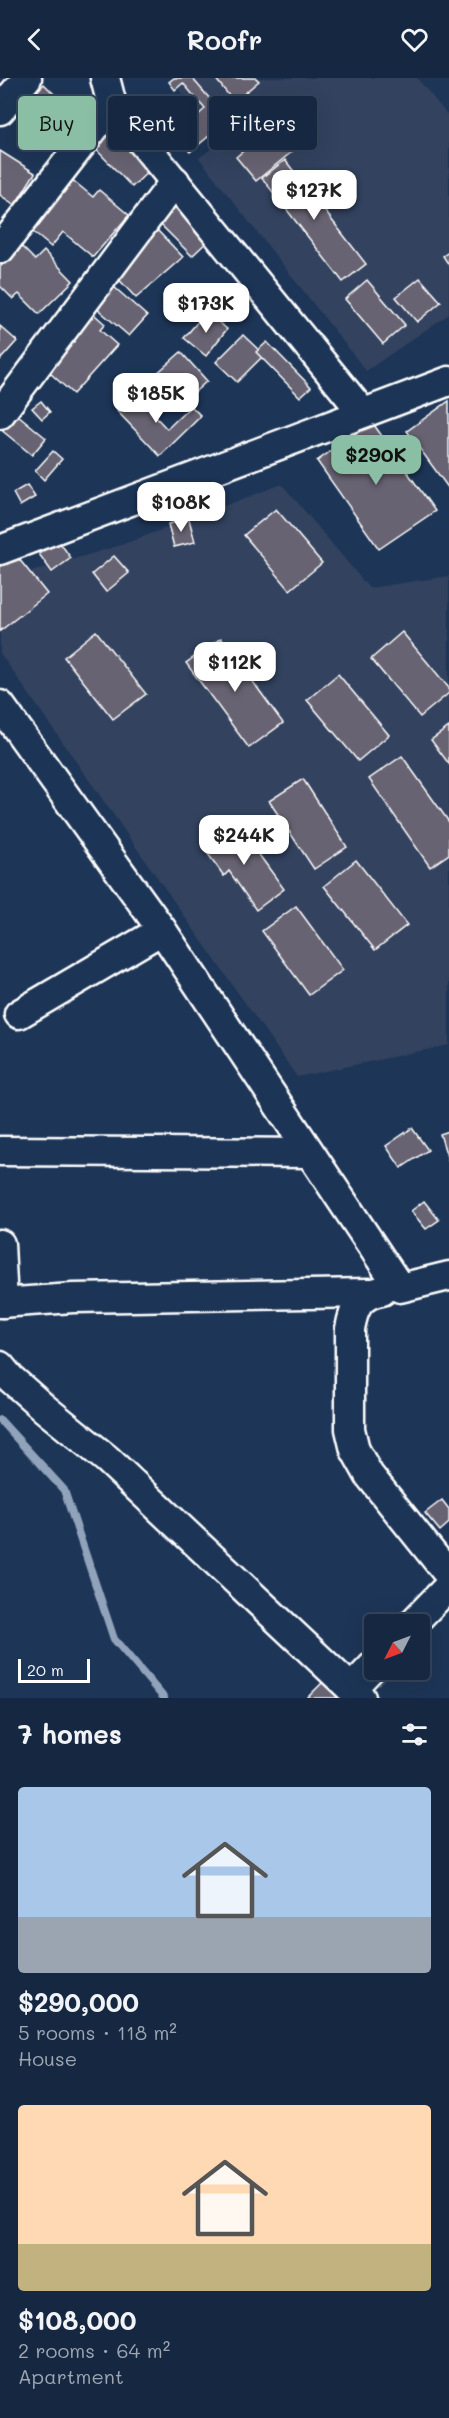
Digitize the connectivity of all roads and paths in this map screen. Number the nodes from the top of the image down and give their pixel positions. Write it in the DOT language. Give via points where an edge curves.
graph roads {
  1 [pos="27,78"];
  2 [pos="108,91"];
  3 [pos="0,110"];
  4 [pos="175,181"];
  5 [pos="0,249"];
  6 [pos="449,381"];
  7 [pos="363,413"];
  8 [pos="0,414"];
  9 [pos="3,545"];
  10 [pos="0,705"];
  11 [pos="162,930"];
  12 [pos="19,1014"];
  13 [pos="0,1151"];
  14 [pos="310,1154"];
  15 [pos="0,1244"];
  16 [pos="449,1276"];
  17 [pos="400,1288"];
  18 [pos="369,1293"];
  19 [pos="2,1303"];
  20 [pos="0,1366"];
  21 [pos="449,1575"];
  22 [pos="449,1586"];
  23 [pos="422,1614"];
  24 [pos="365,1680"];
  25 [pos="356,1694"];
  1 -- 3 [label="street"];
  2 -- 4 [label="street"];
  2 -- 5 [label="street"];
  4 -- 7 [label="street"];
  4 -- 8 [label="street"];
  6 -- 7 [label="street"];
  7 -- 9 [label="street"];
  10 -- 11 [label="street"];
  11 -- 12 [label="street"];
  11 -- 14 [label="street"];
  13 -- 14 [label="street"];
  14 -- 17 [label="street"];
  15 -- 19 [label="street"];
  16 -- 17 [label="street"];
  17 -- 18 [label="street"];
  18 -- 19 [label="street" via="73,1298"];
  18 -- 21 [label="street" via="358,1303 350,1329 350,1428 369,1474"];
  20 -- 25 [label="street" via="107,1459"];
  22 -- 23 [label="street"];
  24 -- 25 [label="street"];
}
